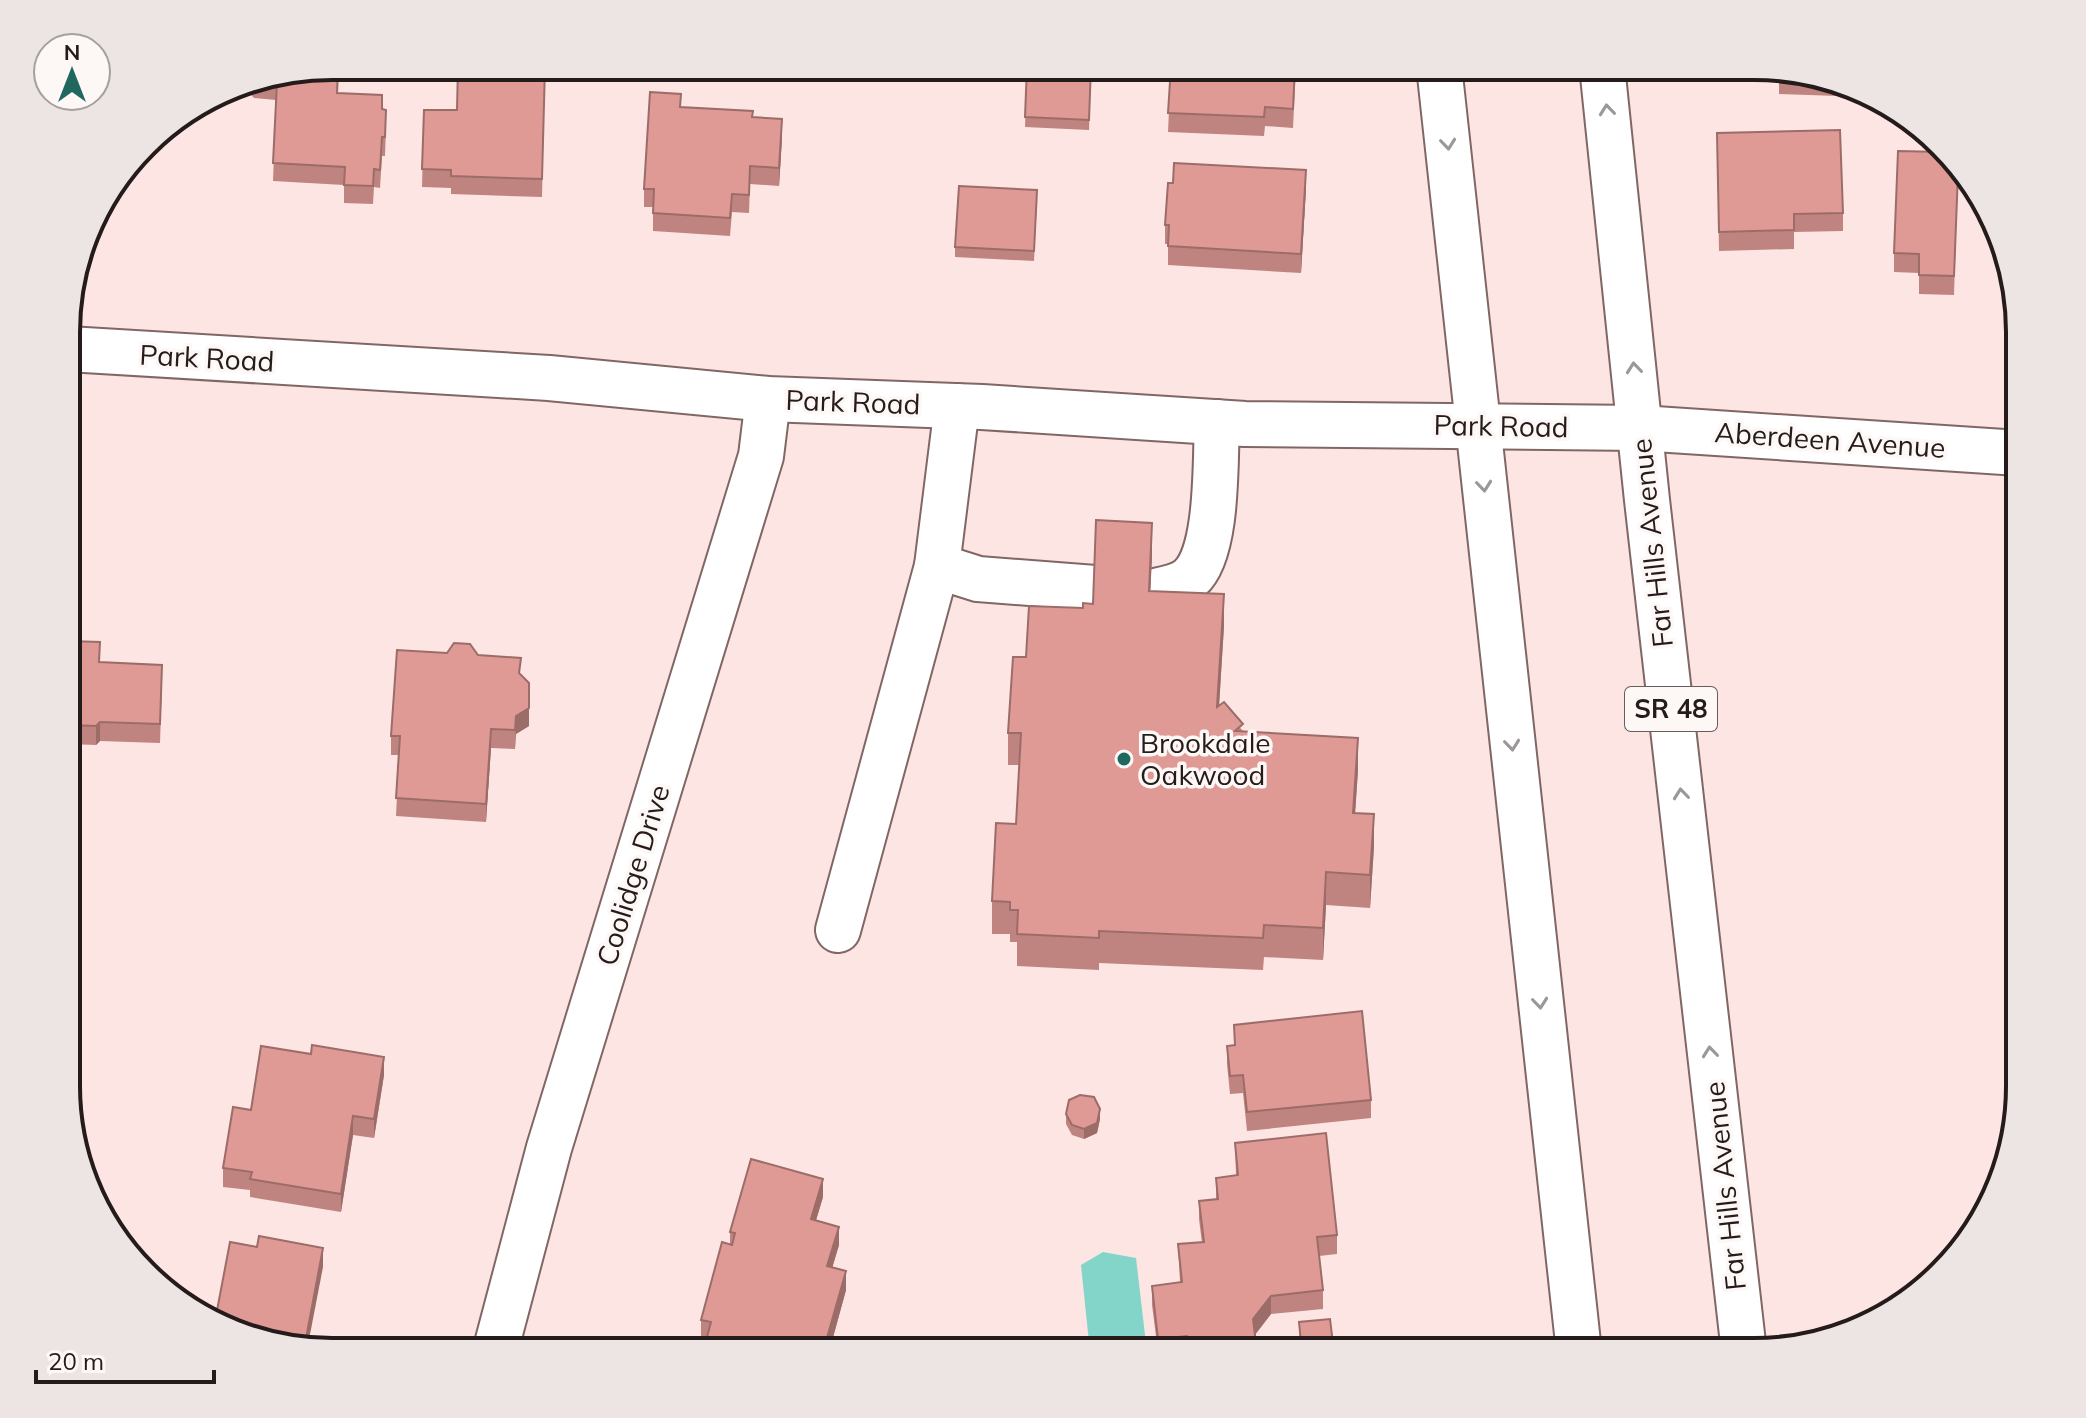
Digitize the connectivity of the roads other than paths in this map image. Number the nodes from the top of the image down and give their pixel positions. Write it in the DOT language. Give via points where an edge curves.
graph roads {
  1 [pos="1440,80"];
  2 [pos="1603,80"];
  3 [pos="80,350"];
  4 [pos="768,399"];
  5 [pos="957,406"];
  6 [pos="1217,422"];
  7 [pos="1477,426"];
  8 [pos="1640,428"];
  9 [pos="2005,452"];
  10 [pos="937,566"];
  11 [pos="1095,588"];
  12 [pos="1150,592"];
  13 [pos="838,930"];
  14 [pos="1577,1337"];
  15 [pos="1742,1337"];
  16 [pos="499,1338"];
  1 -- 7 [label="street, one-way"];
  8 -- 2 [label="street, Far Hills Avenue / SR 48, one-way"];
  3 -- 4 [label="street, Park Road" via="549,378"];
  4 -- 5 [label="street, Park Road"];
  4 -- 16 [label="street, Coolidge Drive" via="761,456 549,1148"];
  5 -- 6 [label="street, Park Road"];
  5 -- 10 [label="street"];
  6 -- 7 [label="street, Park Road"];
  6 -- 12 [label="street" via="1202,561 1190,578"];
  7 -- 8 [label="street, Park Road"];
  7 -- 14 [label="street, one-way"];
  8 -- 9 [label="street, Aberdeen Avenue"];
  15 -- 8 [label="street, Far Hills Avenue / SR 48, one-way"];
  10 -- 11 [label="street" via="978,579"];
  10 -- 13 [label="street"];
}
